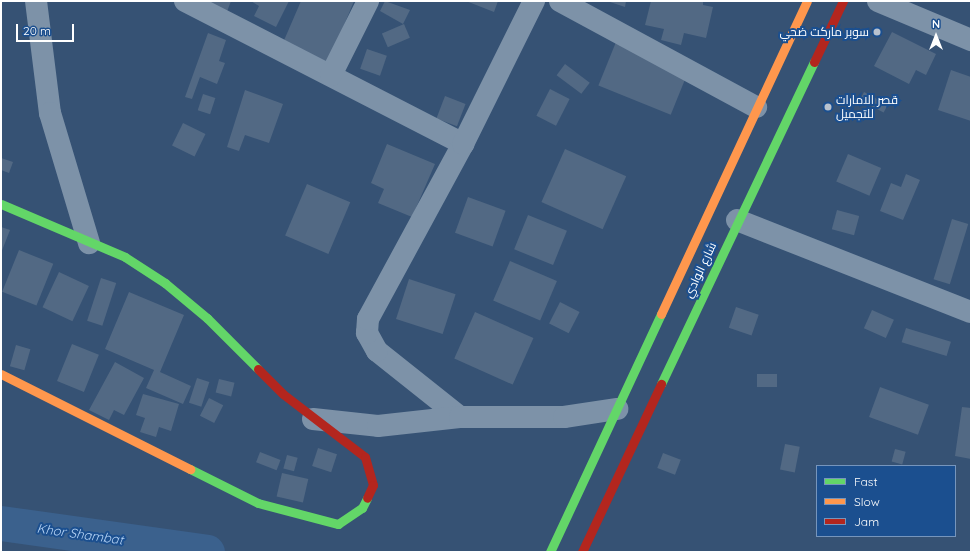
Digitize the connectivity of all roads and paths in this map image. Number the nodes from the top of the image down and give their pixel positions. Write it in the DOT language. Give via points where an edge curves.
graph roads {
  1 [pos="36,1"];
  2 [pos="368,1"];
  3 [pos="534,1"];
  4 [pos="560,1"];
  5 [pos="807,1"];
  6 [pos="843,1"];
  7 [pos="878,1"];
  8 [pos="196,4"];
  9 [pos="971,40"];
  10 [pos="331,75"];
  11 [pos="756,107"];
  12 [pos="463,144"];
  13 [pos="1,204"];
  14 [pos="737,220"];
  15 [pos="90,242"];
  16 [pos="971,312"];
  17 [pos="1,374"];
  18 [pos="617,408"];
  19 [pos="460,417"];
  20 [pos="313,418"];
  21 [pos="550,552"];
  22 [pos="582,552"];
  1 -- 15 [label="street" via="50,113"];
  2 -- 10 [label="street"];
  3 -- 12 [label="street"];
  4 -- 11 [label="street"];
  5 -- 11 [label="main road, شارع الوادي"];
  6 -- 14 [label="main road, شارع الوادي"];
  7 -- 9 [label="street"];
  8 -- 10 [label="street"];
  10 -- 12 [label="street"];
  11 -- 18 [label="main road, شارع الوادي"];
  12 -- 19 [label="street" via="368,319 367,333 377,350"];
  13 -- 15 [label="main road"];
  14 -- 16 [label="street"];
  14 -- 22 [label="main road, شارع الوادي"];
  15 -- 20 [label="main road" via="125,257 165,284"];
  17 -- 20 [label="main road" via="258,503 338,524 362,508 373,485 365,457"];
  18 -- 19 [label="street" via="564,417"];
  18 -- 21 [label="main road, شارع الوادي"];
  19 -- 20 [label="street" via="378,426"];
}
